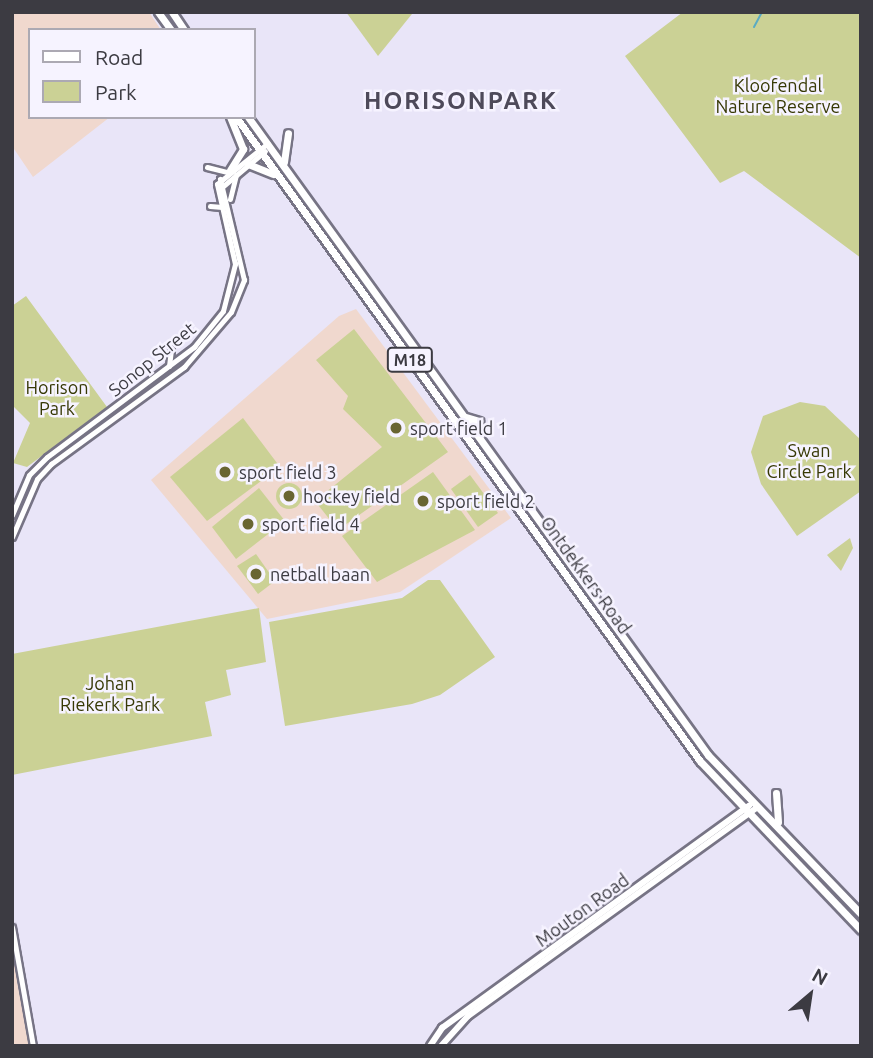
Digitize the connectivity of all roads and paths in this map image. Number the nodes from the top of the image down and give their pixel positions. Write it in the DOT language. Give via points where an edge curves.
graph roads {
  1 [pos="158,12"];
  2 [pos="172,12"];
  3 [pos="170,28"];
  4 [pos="183,28"];
  5 [pos="231,119"];
  6 [pos="237,119"];
  7 [pos="250,119"];
  8 [pos="288,133"];
  9 [pos="269,145"];
  10 [pos="261,151"];
  11 [pos="248,164"];
  12 [pos="207,167"];
  13 [pos="231,172"];
  14 [pos="293,180"];
  15 [pos="221,185"];
  16 [pos="286,187"];
  17 [pos="210,206"];
  18 [pos="222,207"];
  19 [pos="231,211"];
  20 [pos="186,354"];
  21 [pos="178,359"];
  22 [pos="190,361"];
  23 [pos="169,366"];
  24 [pos="180,369"];
  25 [pos="465,417"];
  26 [pos="480,421"];
  27 [pos="12,515"];
  28 [pos="12,537"];
  29 [pos="776,793"];
  30 [pos="756,804"];
  31 [pos="746,812"];
  32 [pos="793,843"];
  33 [pos="861,914"];
  34 [pos="12,927"];
  35 [pos="861,930"];
  36 [pos="33,1046"];
  37 [pos="430,1046"];
  38 [pos="440,1046"];
  1 -- 3 [label="main road"];
  2 -- 4 [label="main road"];
  5 -- 13 [label="main road" via="243,149"];
  6 -- 10 [label="main road, Ontdekkers Road / M18"];
  7 -- 9 [label="main road, Ontdekkers Road / M18"];
  8 -- 14 [label="main road" via="281,156"];
  9 -- 10 [label="street"];
  9 -- 14 [label="main road, Ontdekkers Road / M18"];
  10 -- 11 [label="street"];
  10 -- 13 [label="street"];
  10 -- 16 [label="main road, Ontdekkers Road / M18"];
  11 -- 13 [label="street"];
  11 -- 16 [label="main road" via="265,167"];
  12 -- 13 [label="street"];
  13 -- 15 [label="street"];
  13 -- 15 [label="street"];
  13 -- 19 [label="street"];
  14 -- 25 [label="main road, Ontdekkers Road / M18"];
  15 -- 18 [label="street, Sonop Street"];
  15 -- 19 [label="street, Sonop Street"];
  16 -- 31 [label="main road, Ontdekkers Road / M18" via="700,761"];
  17 -- 18 [label="street"];
  18 -- 20 [label="street, Sonop Street" via="235,264 233,289 214,325"];
  19 -- 22 [label="street, Sonop Street" via="243,261 241,295"];
  20 -- 21 [label="street, Sonop Street"];
  20 -- 23 [label="street" via="171,350"];
  21 -- 22 [label="street"];
  21 -- 23 [label="street, Sonop Street"];
  21 -- 24 [label="street"];
  22 -- 24 [label="street, Sonop Street"];
  23 -- 27 [label="street, Sonop Street" via="47,457 29,475"];
  24 -- 28 [label="street, Sonop Street" via="51,464 37,479"];
  25 -- 26 [label="main road"];
  25 -- 30 [label="main road, Ontdekkers Road / M18" via="708,755"];
  29 -- 32 [label="main road" via="773,815"];
  30 -- 31 [label="main road, Mouton Road"];
  30 -- 32 [label="main road, Ontdekkers Road / M18"];
  31 -- 35 [label="main road, Ontdekkers Road / M18"];
  31 -- 37 [label="main road, Mouton Road" via="442,1028"];
  31 -- 38 [label="main road, Mouton Road" via="468,1016"];
  32 -- 33 [label="main road, Ontdekkers Road / M18"];
  34 -- 36 [label="street"];
}
